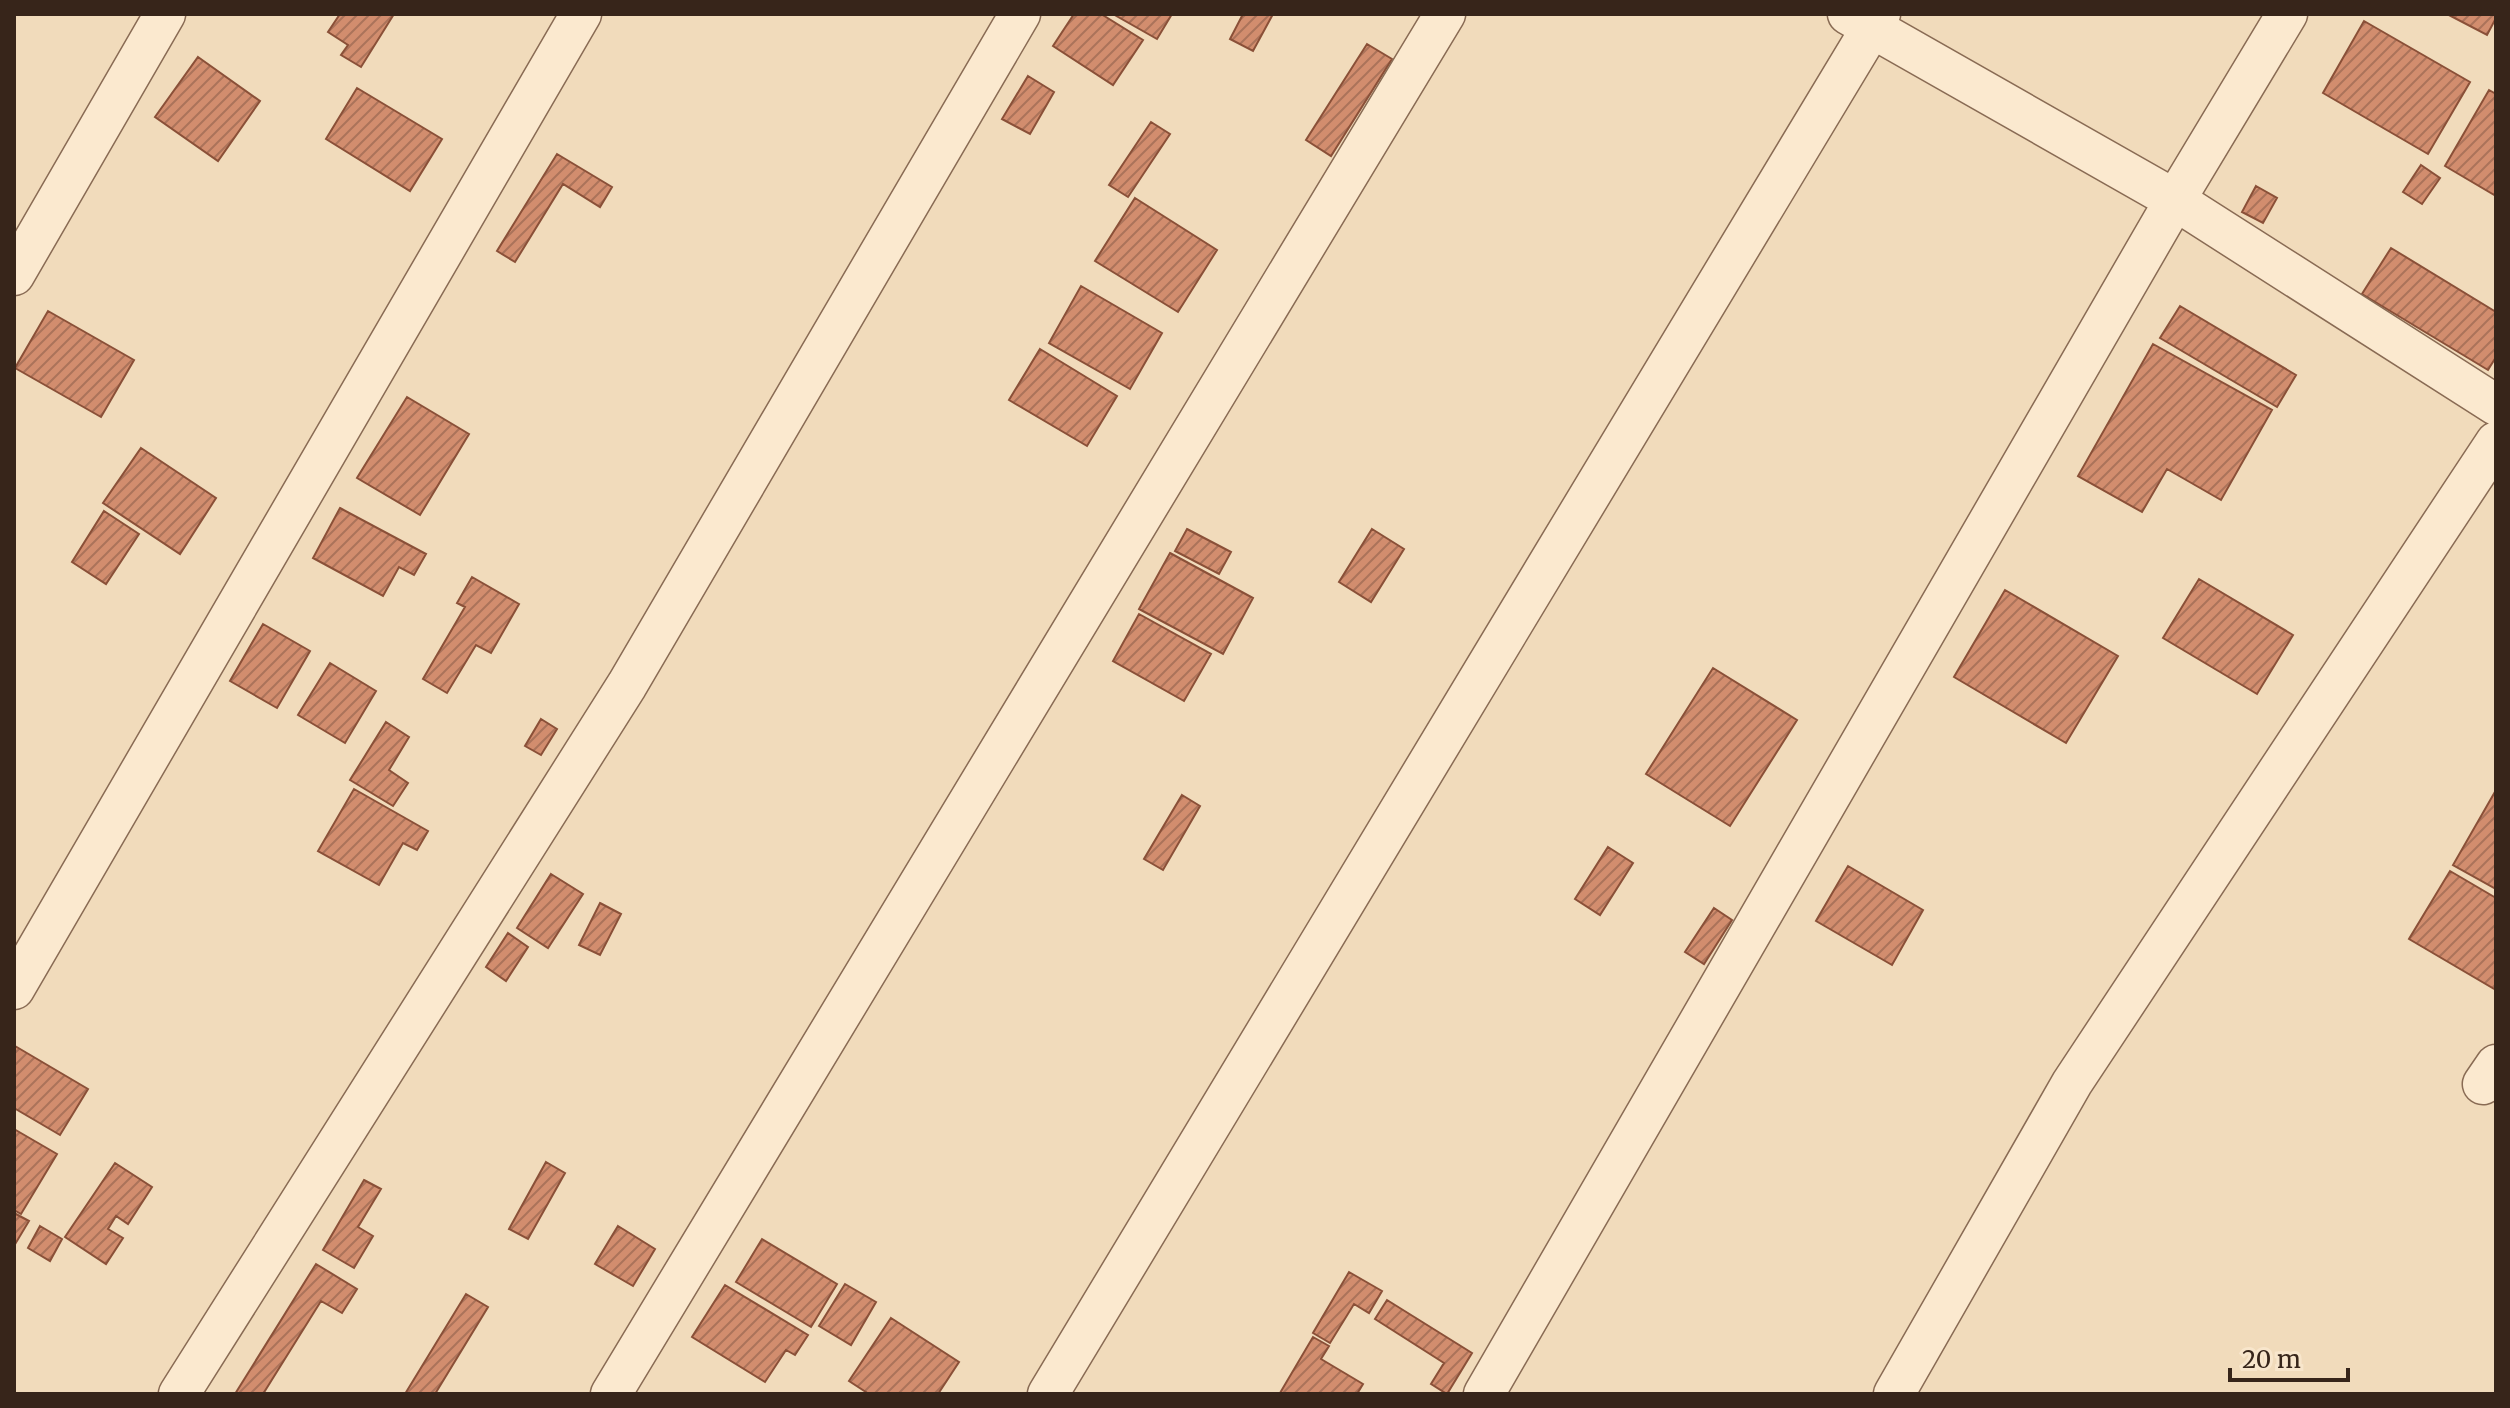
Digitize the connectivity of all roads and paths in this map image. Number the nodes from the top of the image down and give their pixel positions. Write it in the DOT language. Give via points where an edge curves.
graph roads {
  1 [pos="165,14"];
  2 [pos="581,14"];
  3 [pos="1020,14"];
  4 [pos="1445,14"];
  5 [pos="2287,14"];
  6 [pos="1866,19"];
  7 [pos="2175,200"];
  8 [pos="14,275"];
  9 [pos="2496,405"];
  10 [pos="2496,442"];
  11 [pos="14,989"];
  12 [pos="179,1394"];
  13 [pos="611,1394"];
  14 [pos="1048,1394"];
  15 [pos="1484,1394"];
  16 [pos="1894,1394"];
  1 -- 8 [label="street"];
  2 -- 11 [label="street"];
  3 -- 12 [label="street" via="627,685"];
  4 -- 13 [label="street"];
  5 -- 7 [label="street"];
  6 -- 7 [label="street"];
  6 -- 14 [label="street"];
  7 -- 9 [label="street"];
  7 -- 15 [label="street"];
  10 -- 16 [label="street" via="2072,1083"];
}
